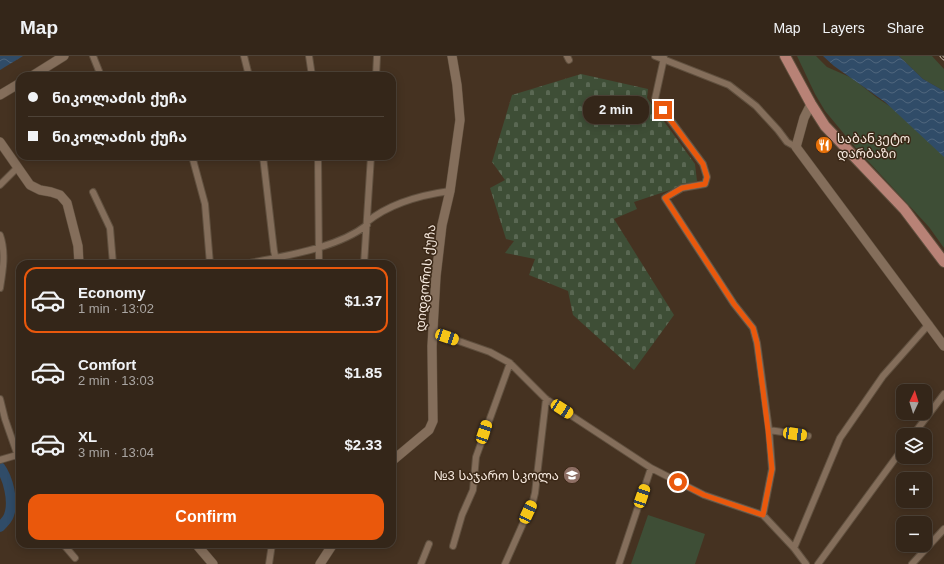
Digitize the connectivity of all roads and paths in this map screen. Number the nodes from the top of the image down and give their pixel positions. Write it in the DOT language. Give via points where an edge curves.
graph roads {
  1 [pos="64,56"];
  2 [pos="93,56"];
  3 [pos="244,56"];
  4 [pos="309,56"];
  5 [pos="377,56"];
  6 [pos="452,56"];
  7 [pos="656,56"];
  8 [pos="784,56"];
  9 [pos="664,58"];
  10 [pos="38,72"];
  11 [pos="99,72"];
  12 [pos="247,72"];
  13 [pos="311,72"];
  14 [pos="376,72"];
  15 [pos="16,86"];
  16 [pos="0,95"];
  17 [pos="811,104"];
  18 [pos="0,142"];
  19 [pos="796,147"];
  20 [pos="193,160"];
  21 [pos="263,160"];
  22 [pos="318,160"];
  23 [pos="371,160"];
  24 [pos="17,168"];
  25 [pos="0,185"];
  26 [pos="450,191"];
  27 [pos="92,192"];
  28 [pos="367,224"];
  29 [pos="0,235"];
  30 [pos="318,247"];
  31 [pos="79,260"];
  32 [pos="112,260"];
  33 [pos="210,260"];
  34 [pos="276,260"];
  35 [pos="279,260"];
  36 [pos="319,260"];
  37 [pos="364,260"];
  38 [pos="944,262"];
  39 [pos="0,288"];
  40 [pos="929,324"];
  41 [pos="433,332"];
  42 [pos="944,346"];
  43 [pos="510,363"];
  44 [pos="944,394"];
  45 [pos="0,399"];
  46 [pos="546,399"];
  47 [pos="918,428"];
  48 [pos="768,430"];
  49 [pos="808,436"];
  50 [pos="16,452"];
  51 [pos="16,455"];
  52 [pos="396,458"];
  53 [pos="896,458"];
  54 [pos="0,460"];
  55 [pos="651,468"];
  56 [pos="763,515"];
  57 [pos="944,529"];
  58 [pos="429,544"];
  59 [pos="454,546"];
  60 [pos="66,548"];
  61 [pos="199,548"];
  62 [pos="271,548"];
  63 [pos="330,548"];
  64 [pos="794,548"];
  65 [pos="75,558"];
  66 [pos="213,564"];
  67 [pos="269,564"];
  68 [pos="320,564"];
  69 [pos="420,564"];
  70 [pos="505,564"];
  71 [pos="619,564"];
  72 [pos="806,564"];
  73 [pos="818,564"];
  74 [pos="912,564"];
  1 -- 10 [label="street"];
  2 -- 11 [label="street"];
  3 -- 12 [label="street"];
  4 -- 13 [label="street"];
  5 -- 14 [label="street"];
  6 -- 26 [label="street, დიდგორის ქუჩა" via="460,120"];
  7 -- 9 [label="street"];
  8 -- 17 [label="main road"];
  9 -- 19 [label="street" via="730,85 756,106 786,142"];
  9 -- 48 [label="street" via="655,99 703,164 707,177 705,184 682,188 665,198 734,304 753,328"];
  15 -- 16 [label="street"];
  17 -- 19 [label="street"];
  17 -- 38 [label="main road" via="825,126 904,209"];
  18 -- 24 [label="street"];
  19 -- 40 [label="street"];
  20 -- 33 [label="street" via="205,204"];
  21 -- 34 [label="street"];
  22 -- 30 [label="street"];
  23 -- 28 [label="street"];
  24 -- 25 [label="street"];
  24 -- 31 [label="street" via="30,185 60,195 67,203 78,246"];
  26 -- 28 [label="street" via="401,202 373,217"];
  26 -- 41 [label="street, დიდგორის ქუჩა" via="442,226"];
  27 -- 32 [label="street" via="110,228"];
  28 -- 30 [label="street" via="353,235"];
  28 -- 37 [label="street"];
  29 -- 39 [label="street" via="4,257"];
  30 -- 35 [label="street"];
  30 -- 36 [label="street"];
  40 -- 42 [label="street"];
  40 -- 64 [label="street" via="883,376 840,438"];
  41 -- 43 [label="street" via="490,352"];
  41 -- 52 [label="street, დიდგორის ქუჩა" via="432,426"];
  43 -- 46 [label="street"];
  43 -- 59 [label="street" via="476,457 473,490 462,515"];
  44 -- 47 [label="street"];
  45 -- 50 [label="street"];
  46 -- 55 [label="street"];
  46 -- 70 [label="street" via="535,493"];
  48 -- 49 [label="street"];
  48 -- 56 [label="street" via="772,469"];
  51 -- 54 [label="street"];
  53 -- 73 [label="street"];
  55 -- 56 [label="street" via="704,495"];
  55 -- 71 [label="street"];
  56 -- 64 [label="street"];
  57 -- 74 [label="street"];
  58 -- 69 [label="street"];
  60 -- 65 [label="street"];
  61 -- 66 [label="street"];
  62 -- 67 [label="street"];
  63 -- 68 [label="street"];
  64 -- 72 [label="street"];
}
